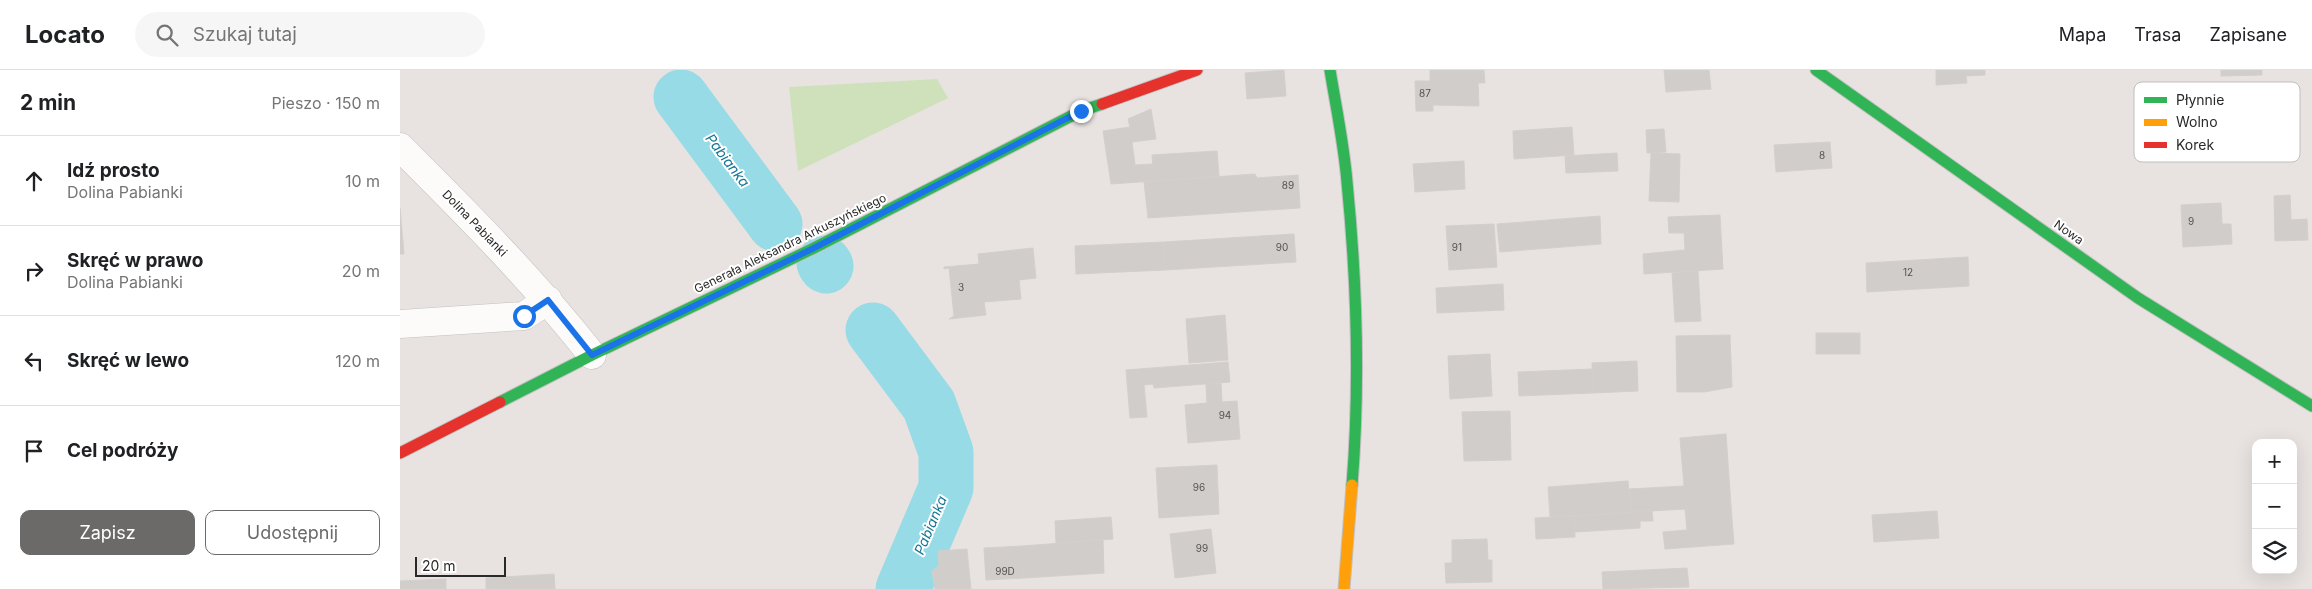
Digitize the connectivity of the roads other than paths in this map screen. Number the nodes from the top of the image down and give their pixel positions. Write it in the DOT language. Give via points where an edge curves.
graph roads {
  1 [pos="1197,70"];
  2 [pos="1330,70"];
  3 [pos="1816,70"];
  4 [pos="400,146"];
  5 [pos="548,300"];
  6 [pos="400,324"];
  7 [pos="592,355"];
  8 [pos="2312,406"];
  9 [pos="400,453"];
  10 [pos="1344,589"];
  1 -- 7 [label="street, Generała Aleksandra Arkuszyńskiego" via="1081,111 812,249"];
  2 -- 10 [label="street" via="1347,181 1356,314 1355,445"];
  3 -- 8 [label="street, Nowa" via="2138,298"];
  4 -- 5 [label="street, Dolina Pabianki"];
  5 -- 6 [label="street" via="524,316"];
  5 -- 7 [label="street, Dolina Pabianki"];
  7 -- 9 [label="street, Generała Aleksandra Arkuszyńskiego"];
}
